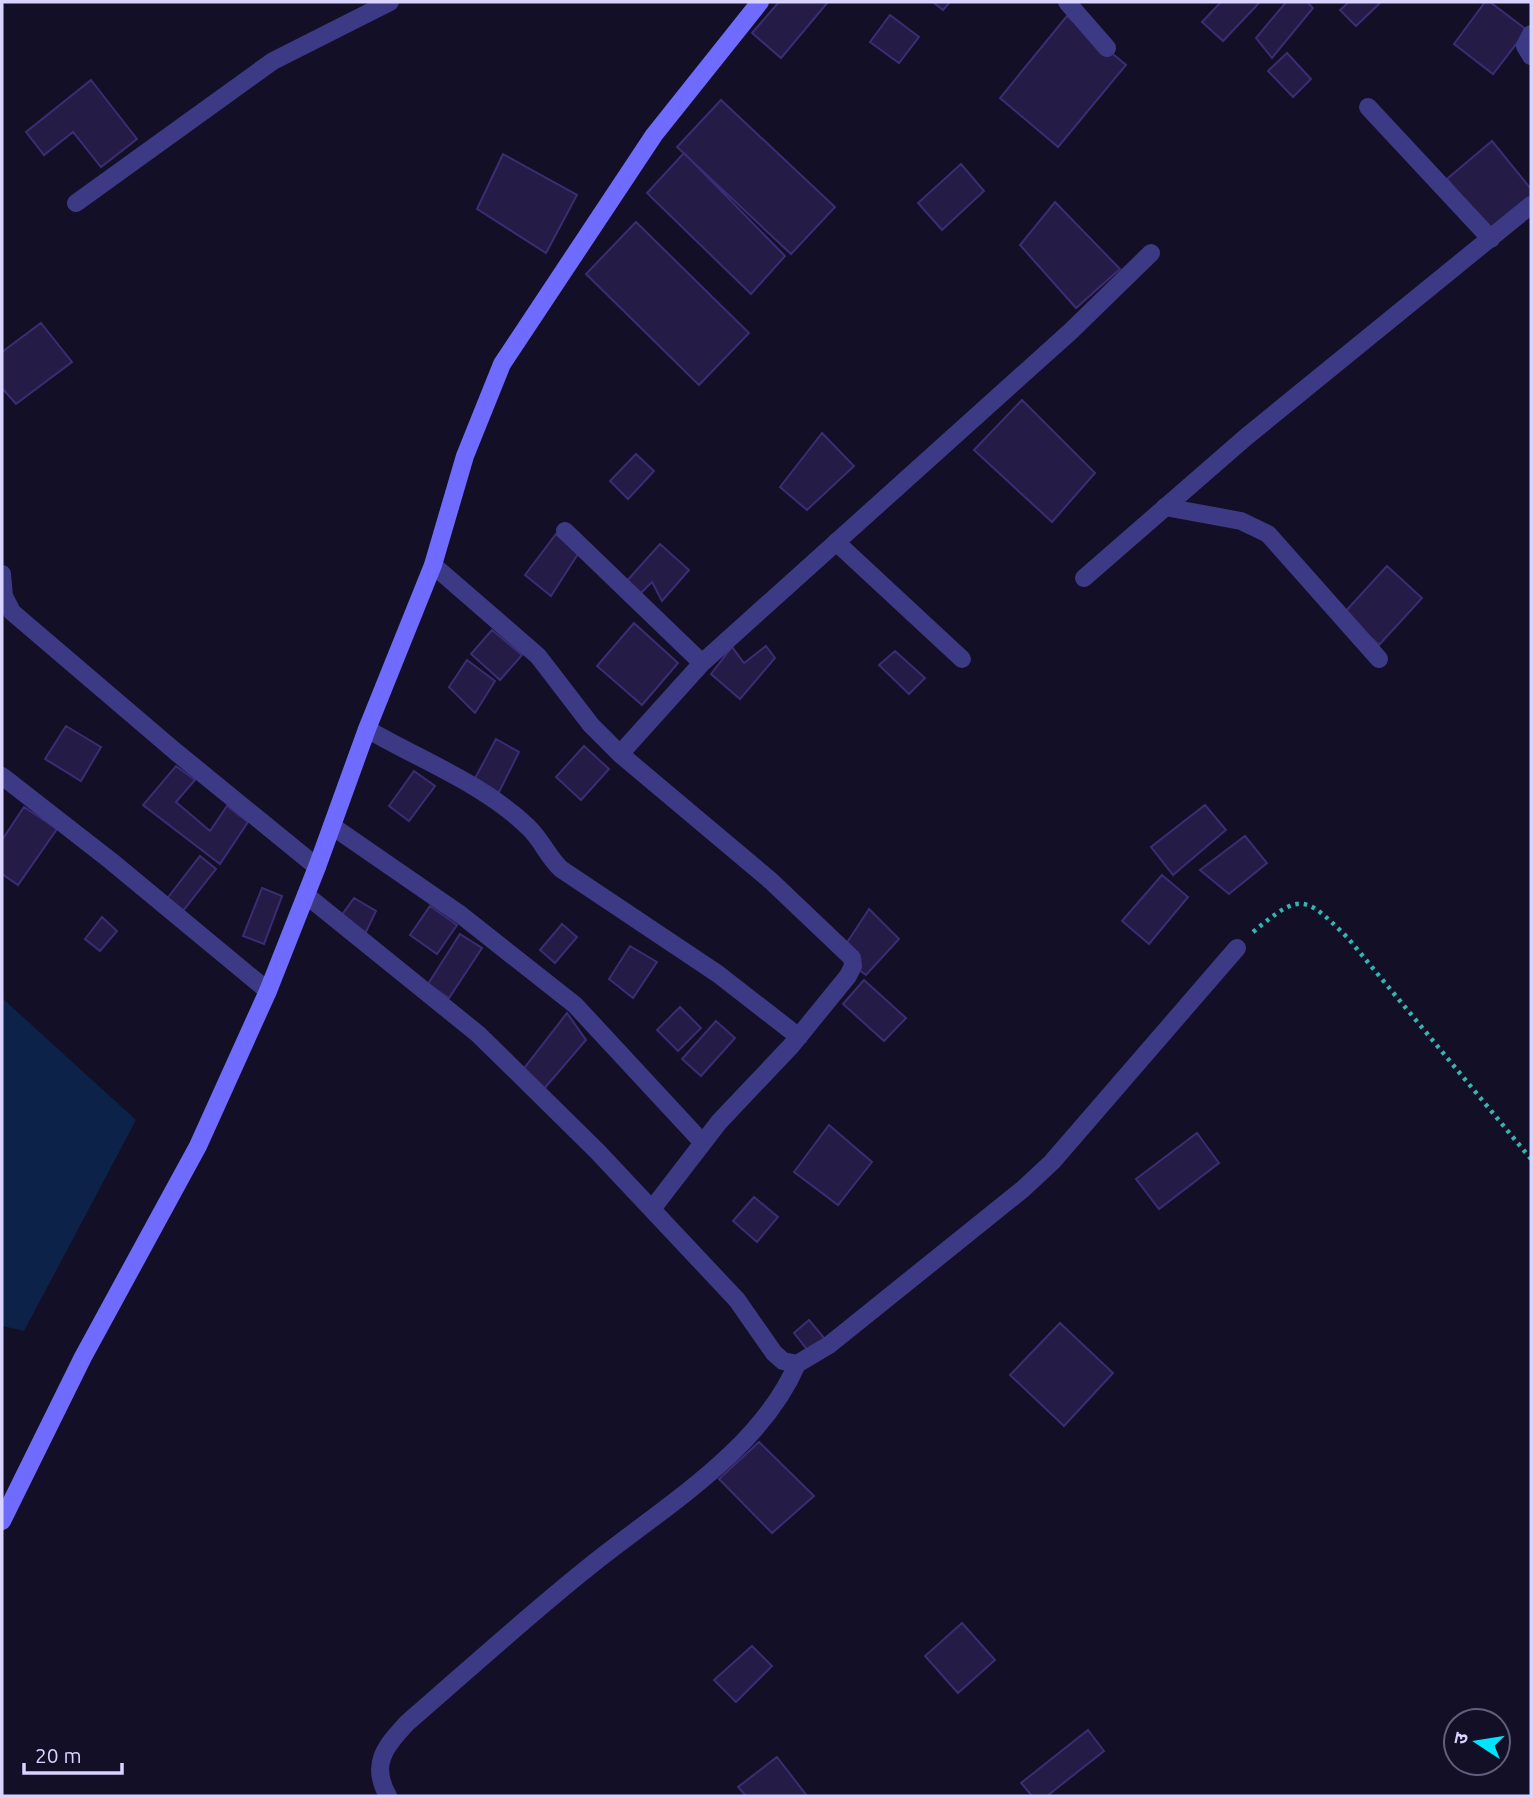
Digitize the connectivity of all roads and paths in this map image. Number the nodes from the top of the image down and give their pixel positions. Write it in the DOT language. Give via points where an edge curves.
graph roads {
  1 [pos="390,2"];
  2 [pos="760,2"];
  3 [pos="1067,2"];
  4 [pos="1531,34"];
  5 [pos="1107,48"];
  6 [pos="1531,55"];
  7 [pos="1368,107"];
  8 [pos="76,203"];
  9 [pos="1531,205"];
  10 [pos="1491,239"];
  11 [pos="1151,253"];
  12 [pos="1165,507"];
  13 [pos="565,531"];
  14 [pos="836,542"];
  15 [pos="433,565"];
  16 [pos="2,575"];
  17 [pos="1084,578"];
  18 [pos="962,659"];
  19 [pos="1379,659"];
  20 [pos="702,663"];
  21 [pos="367,729"];
  22 [pos="620,754"];
  23 [pos="2,776"];
  24 [pos="332,826"];
  25 [pos="317,867"];
  26 [pos="306,895"];
  27 [pos="1237,948"];
  28 [pos="268,991"];
  29 [pos="799,1037"];
  30 [pos="703,1143"];
  31 [pos="1531,1159"];
  32 [pos="652,1209"];
  33 [pos="797,1364"];
  34 [pos="2,1521"];
  35 [pos="388,1796"];
  1 -- 8 [label="street" via="273,61"];
  2 -- 15 [label="street" via="654,135 502,363 465,456"];
  3 -- 5 [label="street"];
  4 -- 6 [label="street" via="1525,46"];
  7 -- 10 [label="street"];
  9 -- 10 [label="street"];
  10 -- 12 [label="street"];
  11 -- 14 [label="street"];
  12 -- 17 [label="street"];
  12 -- 19 [label="street" via="1241,521 1268,534"];
  13 -- 20 [label="street"];
  14 -- 18 [label="street"];
  14 -- 20 [label="street"];
  15 -- 21 [label="street"];
  15 -- 22 [label="street" via="538,656 591,725"];
  16 -- 25 [label="street" via="4,596 12,612"];
  20 -- 22 [label="street"];
  21 -- 24 [label="street"];
  21 -- 29 [label="street" via="501,805 530,828 547,857 561,869 718,974"];
  22 -- 29 [label="street" via="771,881 852,958 848,976"];
  23 -- 28 [label="street"];
  24 -- 25 [label="street"];
  24 -- 30 [label="street" via="461,915 575,1005"];
  25 -- 26 [label="street"];
  26 -- 28 [label="street"];
  26 -- 32 [label="street" via="478,1034"];
  27 -- 31 [label="path" via="1288,906 1305,902 1315,906 1347,937"];
  27 -- 33 [label="street" via="1033,1180 829,1345"];
  28 -- 34 [label="street" via="198,1146 83,1357"];
  29 -- 30 [label="street"];
  30 -- 32 [label="street"];
  32 -- 33 [label="street" via="737,1300 775,1353 783,1361"];
  33 -- 35 [label="street" via="786,1390 763,1421 707,1473 587,1568 385,1746 378,1771"];
}
